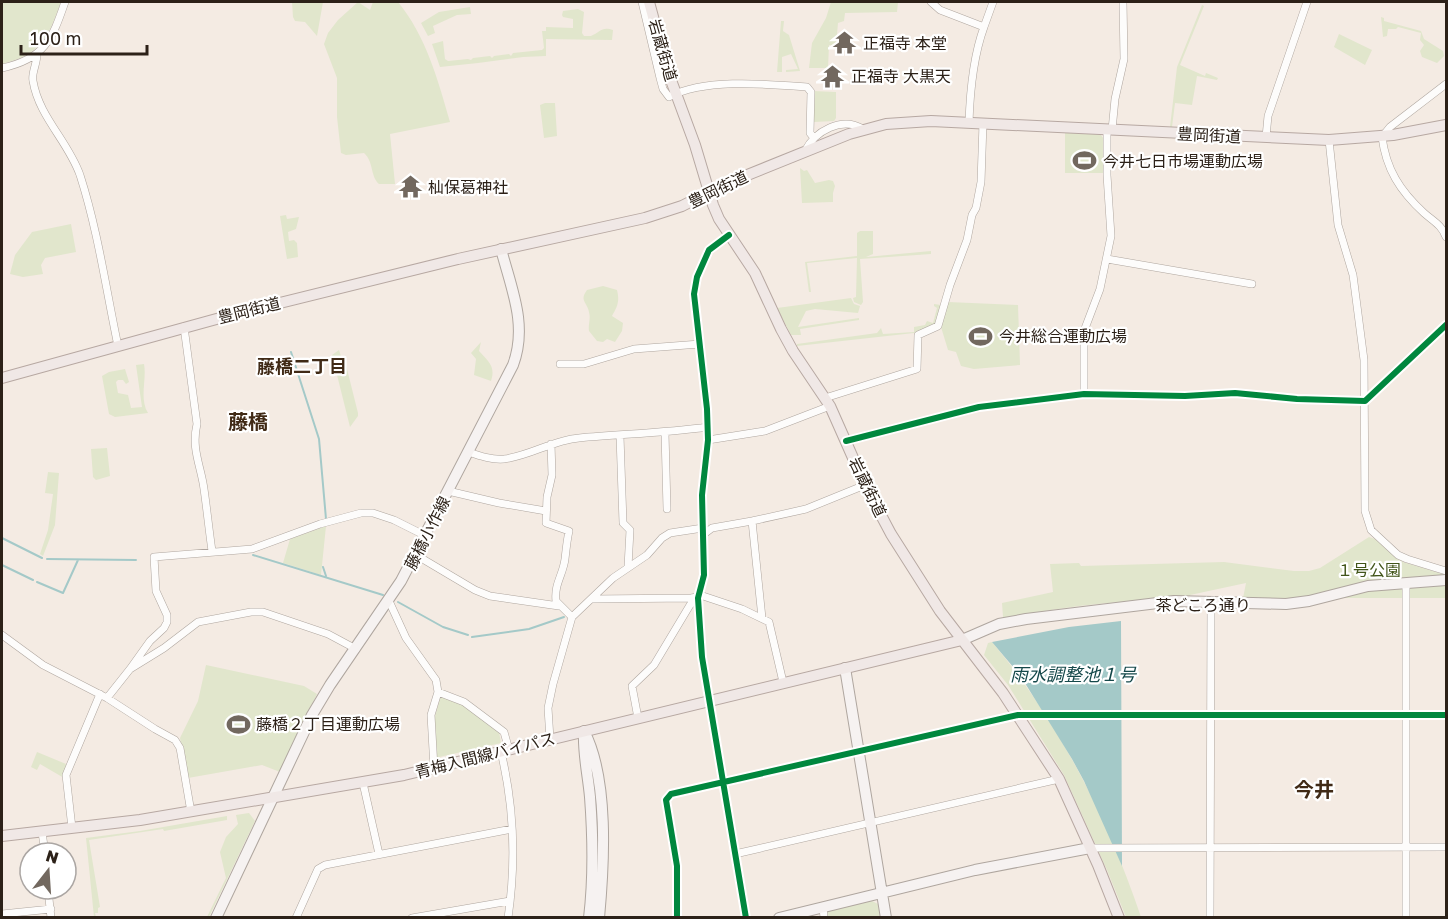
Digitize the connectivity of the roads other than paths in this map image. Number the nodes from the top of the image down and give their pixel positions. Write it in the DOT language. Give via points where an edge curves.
graph roads {
  1 [pos="65,2"];
  2 [pos="642,2"];
  3 [pos="649,2"];
  4 [pos="931,2"];
  5 [pos="993,2"];
  6 [pos="1123,2"];
  7 [pos="1307,2"];
  8 [pos="984,27"];
  9 [pos="37,54"];
  10 [pos="2,68"];
  11 [pos="1446,84"];
  12 [pos="676,93"];
  13 [pos="969,123"];
  14 [pos="984,123"];
  15 [pos="811,124"];
  16 [pos="1446,125"];
  17 [pos="863,129"];
  18 [pos="825,130"];
  19 [pos="1109,130"];
  20 [pos="1382,136"];
  21 [pos="1266,137"];
  22 [pos="814,138"];
  23 [pos="1329,140"];
  24 [pos="805,151"];
  25 [pos="709,193"];
  26 [pos="729,236"];
  27 [pos="1446,237"];
  28 [pos="501,249"];
  29 [pos="1107,259"];
  30 [pos="1252,284"];
  31 [pos="1446,325"];
  32 [pos="183,327"];
  33 [pos="700,344"];
  34 [pos="118,346"];
  35 [pos="560,364"];
  36 [pos="2,378"];
  37 [pos="1084,394"];
  38 [pos="1365,401"];
  39 [pos="827,402"];
  40 [pos="708,427"];
  41 [pos="666,432"];
  42 [pos="620,436"];
  43 [pos="708,440"];
  44 [pos="846,441"];
  45 [pos="550,444"];
  46 [pos="468,452"];
  47 [pos="865,485"];
  48 [pos="448,491"];
  49 [pos="667,509"];
  50 [pos="546,511"];
  51 [pos="752,521"];
  52 [pos="704,531"];
  53 [pos="426,536"];
  54 [pos="212,551"];
  55 [pos="416,555"];
  56 [pos="628,567"];
  57 [pos="1446,571"];
  58 [pos="1446,580"];
  59 [pos="1406,583"];
  60 [pos="698,598"];
  61 [pos="593,599"];
  62 [pos="389,601"];
  63 [pos="1211,603"];
  64 [pos="559,606"];
  65 [pos="572,616"];
  66 [pos="762,618"];
  67 [pos="2,635"];
  68 [pos="962,639"];
  69 [pos="356,649"];
  70 [pos="845,668"];
  71 [pos="130,669"];
  72 [pos="783,682"];
  73 [pos="438,692"];
  74 [pos="100,694"];
  75 [pos="107,698"];
  76 [pos="710,701"];
  77 [pos="1018,715"];
  78 [pos="1405,715"];
  79 [pos="1446,715"];
  80 [pos="1210,716"];
  81 [pos="638,718"];
  82 [pos="584,731"];
  83 [pos="550,739"];
  84 [pos="505,751"];
  85 [pos="859,752"];
  86 [pos="434,768"];
  87 [pos="1059,779"];
  88 [pos="723,782"];
  89 [pos="363,783"];
  90 [pos="273,798"];
  91 [pos="190,812"];
  92 [pos="871,823"];
  93 [pos="72,828"];
  94 [pos="512,830"];
  95 [pos="42,832"];
  96 [pos="2,836"];
  97 [pos="43,841"];
  98 [pos="1406,847"];
  99 [pos="1446,847"];
  100 [pos="1090,848"];
  101 [pos="1210,848"];
  102 [pos="379,854"];
  103 [pos="735,854"];
  104 [pos="882,894"];
  105 [pos="50,901"];
  106 [pos="510,901"];
  107 [pos="51,909"];
  108 [pos="823,913"];
  109 [pos="2,914"];
  110 [pos="51,918"];
  111 [pos="216,918"];
  112 [pos="296,918"];
  113 [pos="412,918"];
  114 [pos="508,918"];
  115 [pos="589,918"];
  116 [pos="599,918"];
  117 [pos="677,918"];
  118 [pos="746,918"];
  119 [pos="779,918"];
  120 [pos="886,918"];
  121 [pos="1119,918"];
  122 [pos="1210,918"];
  123 [pos="1406,918"];
  1 -- 9 [label="street" via="52,37"];
  2 -- 12 [label="street" via="663,89 669,97"];
  3 -- 12 [label="main road, 岩蔵街道"];
  4 -- 8 [label="street" via="940,10"];
  5 -- 8 [label="street"];
  6 -- 19 [label="street" via="1124,59"];
  7 -- 21 [label="street" via="1268,116"];
  8 -- 13 [label="street" via="976,55"];
  9 -- 10 [label="street"];
  9 -- 34 [label="street" via="32,80 43,112 64,142 79,174 91,213"];
  11 -- 20 [label="street"];
  12 -- 15 [label="street" via="727,85 807,87 811,92"];
  12 -- 25 [label="main road, 岩蔵街道"];
  13 -- 14 [label="main road, 豊岡街道"];
  13 -- 17 [label="main road, 豊岡街道" via="906,122"];
  14 -- 19 [label="main road, 豊岡街道"];
  14 -- 39 [label="street" via="976,208 938,326 918,334 917,369"];
  15 -- 18 [label="street"];
  15 -- 22 [label="street"];
  16 -- 20 [label="main road, 豊岡街道"];
  17 -- 18 [label="street" via="851,124"];
  17 -- 24 [label="main road, 豊岡街道"];
  18 -- 22 [label="street"];
  19 -- 21 [label="main road, 豊岡街道"];
  19 -- 29 [label="street" via="1111,236"];
  20 -- 23 [label="main road, 豊岡街道"];
  20 -- 27 [label="street" via="1385,159 1394,177"];
  21 -- 23 [label="main road, 豊岡街道"];
  22 -- 24 [label="street"];
  23 -- 38 [label="street" via="1339,234 1356,293"];
  24 -- 25 [label="main road, 豊岡街道"];
  25 -- 26 [label="main road, 岩蔵街道"];
  25 -- 28 [label="main road, 豊岡街道" via="682,207 645,218"];
  26 -- 33 [label="street" via="709,250 696,281 694,297"];
  26 -- 39 [label="main road, 岩蔵街道" via="755,273 787,340"];
  28 -- 32 [label="main road, 豊岡街道"];
  28 -- 46 [label="street, 藤橋小作線" via="518,314 519,339 513,365"];
  29 -- 30 [label="street"];
  29 -- 37 [label="street" via="1084,331"];
  31 -- 38 [label="street"];
  32 -- 34 [label="main road, 豊岡街道"];
  32 -- 54 [label="street" via="197,424 194,434 199,474"];
  33 -- 35 [label="street" via="634,349 584,363"];
  33 -- 40 [label="street"];
  34 -- 36 [label="main road, 豊岡街道"];
  37 -- 38 [label="street" via="1235,393"];
  37 -- 44 [label="street" via="979,407"];
  38 -- 57 [label="street" via="1365,508 1371,530 1398,555"];
  39 -- 43 [label="street" via="765,431"];
  39 -- 44 [label="main road, 岩蔵街道"];
  40 -- 41 [label="street"];
  40 -- 43 [label="street"];
  41 -- 42 [label="street"];
  41 -- 49 [label="street"];
  42 -- 45 [label="street"];
  42 -- 56 [label="street" via="623,523 630,530"];
  43 -- 52 [label="street" via="702,495"];
  44 -- 47 [label="main road, 岩蔵街道"];
  45 -- 46 [label="street" via="503,459"];
  45 -- 50 [label="street" via="552,475"];
  46 -- 48 [label="street, 藤橋小作線"];
  47 -- 51 [label="street" via="806,508"];
  47 -- 68 [label="main road, 岩蔵街道" via="903,553"];
  48 -- 50 [label="street"];
  48 -- 53 [label="street, 藤橋小作線"];
  50 -- 64 [label="street" via="546,523 569,531 555,593"];
  51 -- 52 [label="street"];
  51 -- 66 [label="street"];
  52 -- 56 [label="street" via="670,533"];
  52 -- 60 [label="street" via="704,575"];
  53 -- 54 [label="street" via="394,520 361,513 252,549"];
  53 -- 55 [label="street, 藤橋小作線"];
  54 -- 71 [label="street" via="154,557 156,591 167,622"];
  55 -- 62 [label="street, 藤橋小作線"];
  55 -- 64 [label="street" via="490,596"];
  56 -- 61 [label="street"];
  58 -- 59 [label="street, 茶どころ通り"];
  59 -- 63 [label="street, 茶どころ通り" via="1368,586 1293,603"];
  59 -- 78 [label="street"];
  60 -- 61 [label="street"];
  60 -- 66 [label="street" via="703,596"];
  60 -- 76 [label="street"];
  60 -- 81 [label="street" via="654,665 632,686"];
  61 -- 65 [label="street"];
  62 -- 69 [label="street, 藤橋小作線"];
  62 -- 73 [label="street" via="406,639 432,673"];
  63 -- 68 [label="street, 茶どころ通り" via="1163,602 1012,620"];
  63 -- 80 [label="street"];
  64 -- 65 [label="street"];
  65 -- 83 [label="street" via="553,684"];
  66 -- 72 [label="street" via="769,622"];
  67 -- 74 [label="street" via="43,666"];
  68 -- 70 [label="main road, 青梅入間線バイパス"];
  68 -- 77 [label="main road, 岩蔵街道"];
  69 -- 71 [label="street" via="319,631 251,612 194,623"];
  69 -- 90 [label="street, 藤橋小作線" via="318,705"];
  70 -- 72 [label="main road, 青梅入間線バイパス"];
  70 -- 85 [label="street"];
  71 -- 75 [label="street"];
  72 -- 76 [label="main road, 青梅入間線バイパス"];
  73 -- 84 [label="street" via="464,702 504,732"];
  73 -- 86 [label="street" via="432,715"];
  74 -- 75 [label="street"];
  74 -- 93 [label="street" via="66,775"];
  75 -- 91 [label="street" via="178,743"];
  76 -- 81 [label="main road, 青梅入間線バイパス"];
  76 -- 88 [label="street"];
  77 -- 80 [label="street"];
  77 -- 85 [label="street"];
  77 -- 87 [label="main road, 岩蔵街道"];
  78 -- 79 [label="street"];
  78 -- 80 [label="street"];
  78 -- 98 [label="street"];
  80 -- 101 [label="street"];
  81 -- 82 [label="main road, 青梅入間線バイパス"];
  82 -- 83 [label="main road, 青梅入間線バイパス"];
  82 -- 115 [label="street" via="593,828"];
  82 -- 116 [label="street" via="592,747 602,816"];
  83 -- 84 [label="main road, 青梅入間線バイパス"];
  84 -- 86 [label="main road, 青梅入間線バイパス"];
  84 -- 94 [label="street"];
  85 -- 88 [label="street"];
  85 -- 92 [label="street"];
  86 -- 89 [label="main road, 青梅入間線バイパス"];
  87 -- 92 [label="street"];
  87 -- 100 [label="main road, 岩蔵街道"];
  88 -- 103 [label="street"];
  88 -- 117 [label="street" via="667,797 677,866"];
  89 -- 90 [label="main road, 青梅入間線バイパス"];
  89 -- 102 [label="street"];
  90 -- 91 [label="main road, 青梅入間線バイパス"];
  90 -- 111 [label="street, 藤橋小作線"];
  91 -- 93 [label="main road, 青梅入間線バイパス"];
  92 -- 103 [label="street"];
  92 -- 104 [label="street"];
  93 -- 95 [label="main road, 青梅入間線バイパス"];
  94 -- 102 [label="street"];
  94 -- 106 [label="street"];
  95 -- 96 [label="main road, 青梅入間線バイパス"];
  95 -- 97 [label="street"];
  98 -- 99 [label="street"];
  98 -- 101 [label="street"];
  98 -- 123 [label="street"];
  100 -- 101 [label="street"];
  100 -- 104 [label="street" via="975,870"];
  100 -- 121 [label="main road, 岩蔵街道"];
  101 -- 122 [label="street"];
  102 -- 112 [label="street" via="322,866"];
  103 -- 118 [label="street"];
  104 -- 108 [label="street"];
  104 -- 120 [label="street"];
  105 -- 107 [label="street"];
  106 -- 113 [label="street"];
  106 -- 114 [label="street"];
  107 -- 109 [label="street"];
  107 -- 110 [label="street"];
  108 -- 119 [label="street"];
}
